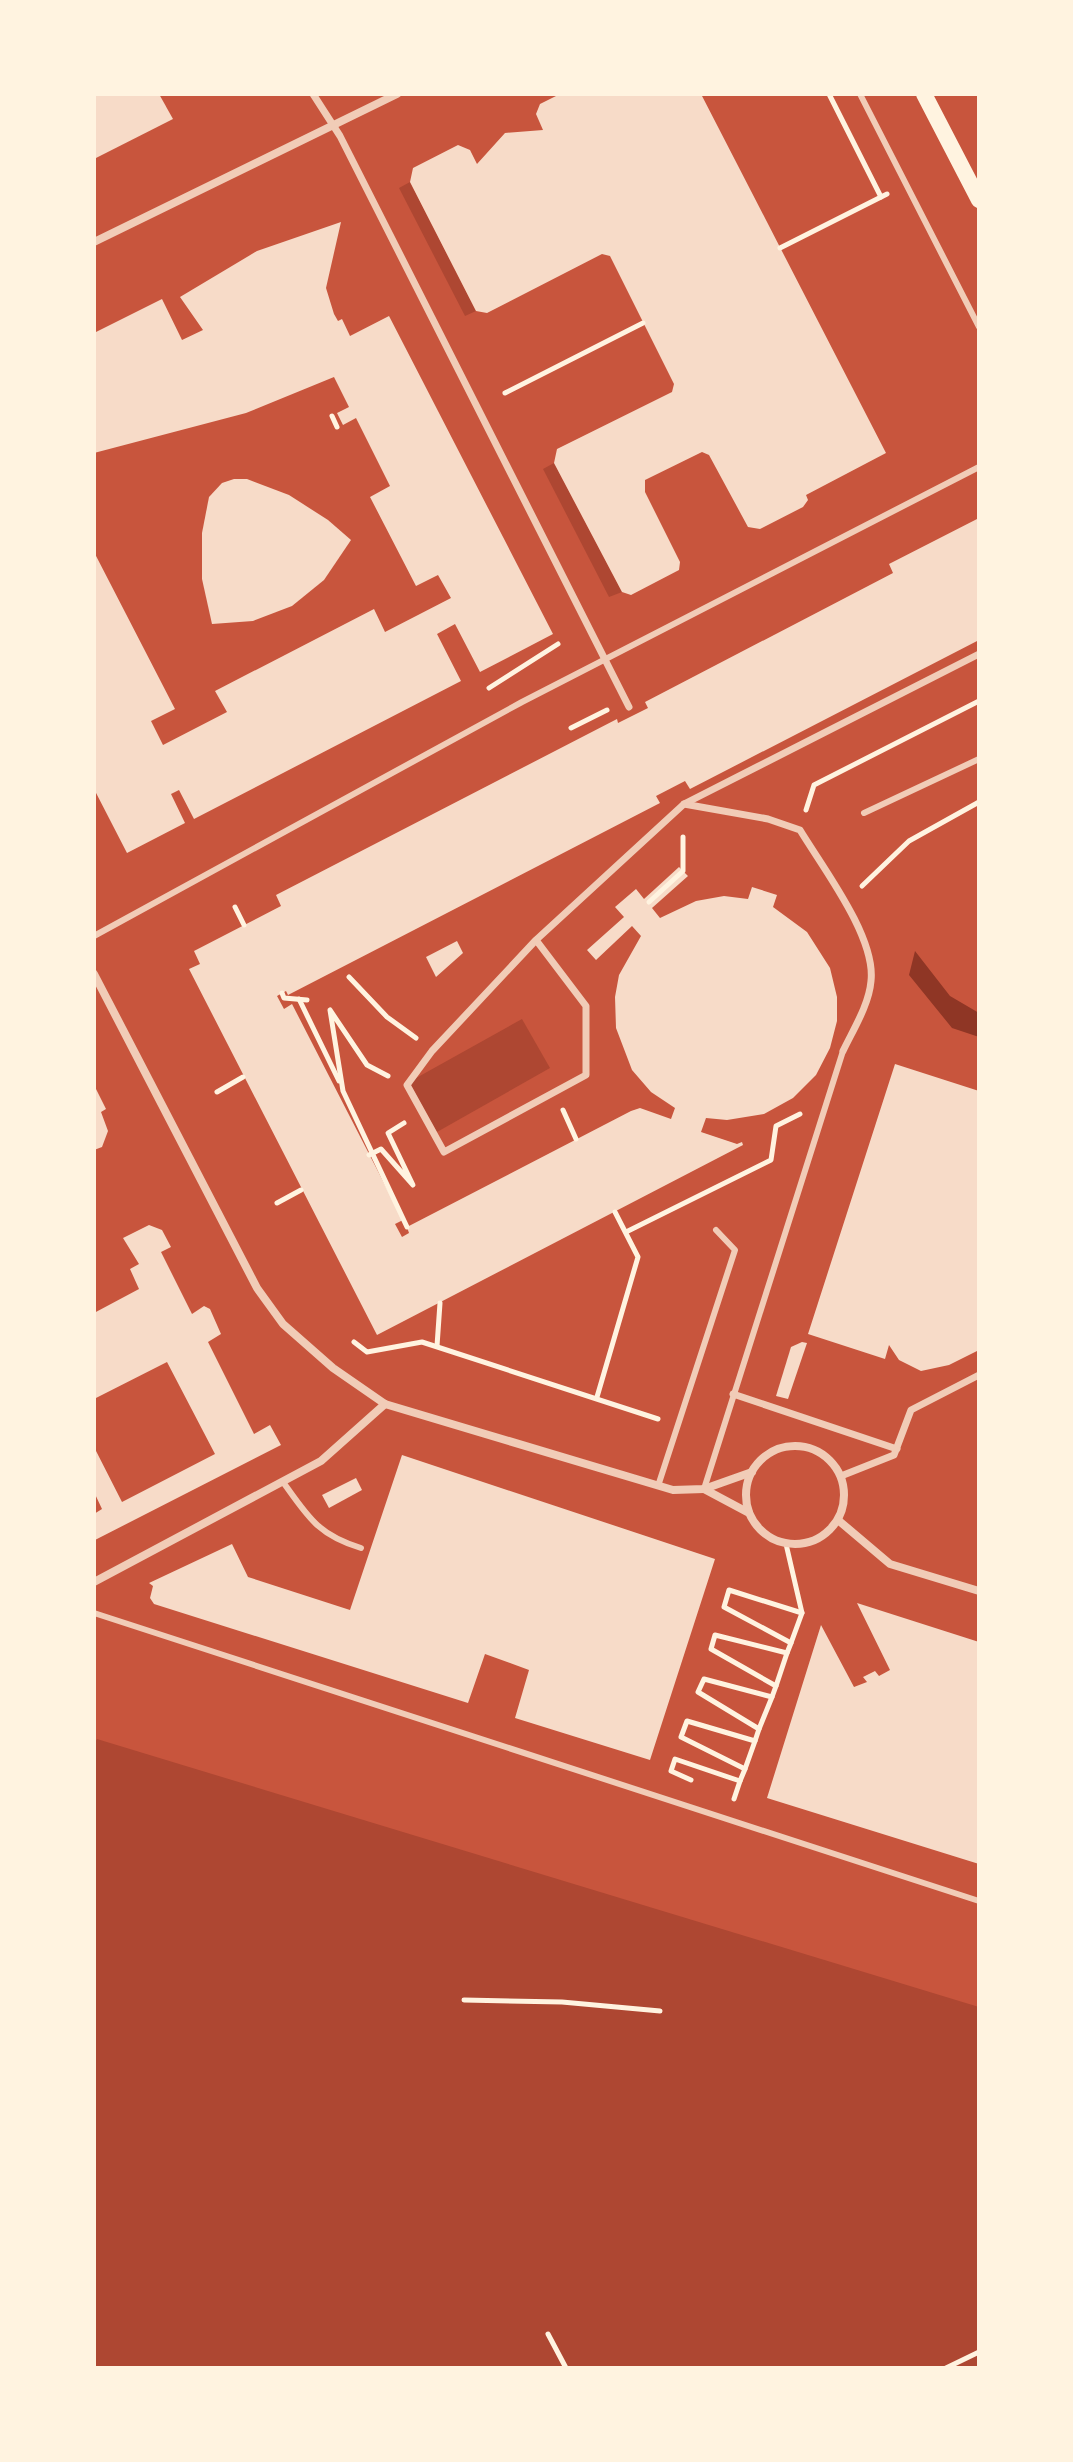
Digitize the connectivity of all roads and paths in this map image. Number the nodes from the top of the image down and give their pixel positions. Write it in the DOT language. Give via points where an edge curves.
graph roads {
  1 [pos="313,94"];
  2 [pos="397,94"];
  3 [pos="829,94"];
  4 [pos="860,94"];
  5 [pos="924,94"];
  6 [pos="333,123"];
  7 [pos="905,185"];
  8 [pos="881,197"];
  9 [pos="979,200"];
  10 [pos="94,242"];
  11 [pos="780,248"];
  12 [pos="643,323"];
  13 [pos="979,327"];
  14 [pos="505,393"];
  15 [pos="332,416"];
  16 [pos="337,427"];
  17 [pos="979,467"];
  18 [pos="558,644"];
  19 [pos="979,654"];
  20 [pos="489,688"];
  21 [pos="979,701"];
  22 [pos="627,704"];
  23 [pos="571,728"];
  24 [pos="979,759"];
  25 [pos="979,802"];
  26 [pos="684,804"];
  27 [pos="864,813"];
  28 [pos="800,830"];
  29 [pos="881,865"];
  30 [pos="683,871"];
  31 [pos="649,902"];
  32 [pos="235,907"];
  33 [pos="244,925"];
  34 [pos="94,936"];
  35 [pos="536,940"];
  36 [pos="94,974"];
  37 [pos="349,977"];
  38 [pos="282,993"];
  39 [pos="299,999"];
  40 [pos="307,1000"];
  41 [pos="432,1051"];
  42 [pos="843,1051"];
  43 [pos="243,1077"];
  44 [pos="407,1085"];
  45 [pos="343,1091"];
  46 [pos="217,1092"];
  47 [pos="557,1099"];
  48 [pos="420,1113"];
  49 [pos="776,1126"];
  50 [pos="576,1139"];
  51 [pos="372,1154"];
  52 [pos="301,1190"];
  53 [pos="277,1203"];
  54 [pos="615,1212"];
  55 [pos="407,1227"];
  56 [pos="716,1230"];
  57 [pos="626,1232"];
  58 [pos="440,1303"];
  59 [pos="354,1342"];
  60 [pos="437,1346"];
  61 [pos="979,1375"];
  62 [pos="733,1394"];
  63 [pos="597,1397"];
  64 [pos="385,1404"];
  65 [pos="677,1428"];
  66 [pos="897,1449"];
  67 [pos="752,1472"];
  68 [pos="841,1476"];
  69 [pos="283,1482"];
  70 [pos="658,1486"];
  71 [pos="704,1489"];
  72 [pos="749,1513"];
  73 [pos="838,1520"];
  74 [pos="786,1544"];
  75 [pos="361,1548"];
  76 [pos="94,1582"];
  77 [pos="979,1591"];
  78 [pos="94,1613"];
  79 [pos="802,1613"];
  80 [pos="791,1643"];
  81 [pos="787,1653"];
  82 [pos="776,1686"];
  83 [pos="772,1697"];
  84 [pos="759,1729"];
  85 [pos="755,1741"];
  86 [pos="745,1769"];
  87 [pos="696,1782"];
  88 [pos="721,1792"];
  89 [pos="734,1798"];
  90 [pos="979,1901"];
  91 [pos="464,2000"];
  92 [pos="660,2011"];
  93 [pos="548,2334"];
  94 [pos="979,2352"];
  95 [pos="566,2368"];
  96 [pos="946,2368"];
  1 -- 6 [label="street"];
  2 -- 6 [label="street"];
  3 -- 8 [label="path"];
  4 -- 7 [label="lane"];
  5 -- 9 [label="main road"];
  6 -- 10 [label="street"];
  6 -- 22 [label="street"];
  7 -- 8 [label="path"];
  7 -- 13 [label="lane"];
  8 -- 11 [label="path"];
  12 -- 14 [label="path"];
  15 -- 16 [label="path"];
  17 -- 34 [label="lane" via="522,702"];
  18 -- 20 [label="path"];
  19 -- 26 [label="street"];
  21 -- 28 [label="path" via="814,785"];
  22 -- 23 [label="path"];
  24 -- 27 [label="lane"];
  25 -- 29 [label="path" via="909,841"];
  26 -- 28 [label="street"];
  26 -- 35 [label="street"];
  28 -- 42 [label="street" via="871,958 871,983"];
  30 -- 31 [label="path"];
  32 -- 33 [label="path"];
  35 -- 41 [label="street"];
  35 -- 48 [label="street" via="586,1006 586,1075 444,1152"];
  36 -- 64 [label="street" via="257,1288 283,1324"];
  37 -- 41 [label="path" via="387,1017"];
  38 -- 39 [label="path" via="284,998"];
  39 -- 40 [label="path"];
  39 -- 45 [label="path"];
  41 -- 44 [label="street"];
  42 -- 62 [label="lane"];
  43 -- 46 [label="path"];
  44 -- 45 [label="path" via="367,1065 330,1010"];
  44 -- 48 [label="street"];
  45 -- 51 [label="path"];
  47 -- 50 [label="path"];
  48 -- 51 [label="path" via="388,1133 413,1185 381,1149"];
  49 -- 57 [label="path" via="771,1160"];
  51 -- 55 [label="path"];
  52 -- 53 [label="path"];
  54 -- 57 [label="path"];
  56 -- 65 [label="lane" via="735,1250"];
  57 -- 63 [label="path" via="638,1257"];
  58 -- 60 [label="path"];
  59 -- 60 [label="path" via="367,1352 422,1342"];
  60 -- 63 [label="path"];
  61 -- 66 [label="street" via="911,1410"];
  62 -- 66 [label="street"];
  62 -- 71 [label="lane"];
  63 -- 65 [label="path"];
  64 -- 69 [label="street" via="321,1461"];
  64 -- 70 [label="street"];
  65 -- 70 [label="lane"];
  66 -- 68 [label="street" via="894,1455"];
  67 -- 68 [label="street" via="771,1452 797,1446 824,1455"];
  67 -- 71 [label="street"];
  67 -- 72 [label="street" via="746,1499"];
  68 -- 73 [label="street" via="845,1499"];
  69 -- 75 [label="lane" via="315,1526 333,1540"];
  69 -- 76 [label="street"];
  70 -- 71 [label="street"];
  71 -- 72 [label="street"];
  72 -- 74 [label="street" via="763,1533"];
  73 -- 74 [label="street" via="816,1541"];
  73 -- 77 [label="street" via="890,1564"];
  74 -- 79 [label="path"];
  78 -- 90 [label="lane"];
  79 -- 80 [label="path"];
  79 -- 80 [label="path" via="729,1590 724,1607"];
  80 -- 81 [label="path"];
  81 -- 82 [label="path"];
  81 -- 82 [label="path" via="715,1635 711,1649"];
  82 -- 83 [label="path"];
  83 -- 84 [label="path"];
  83 -- 84 [label="path" via="704,1679 698,1692"];
  84 -- 85 [label="path"];
  85 -- 86 [label="path"];
  85 -- 86 [label="path" via="687,1721 681,1737"];
  86 -- 87 [label="path" via="740,1781 675,1759 671,1771"];
  88 -- 89 [label="path"];
  91 -- 92 [label="path"];
  93 -- 95 [label="path"];
  94 -- 96 [label="path"];
}
